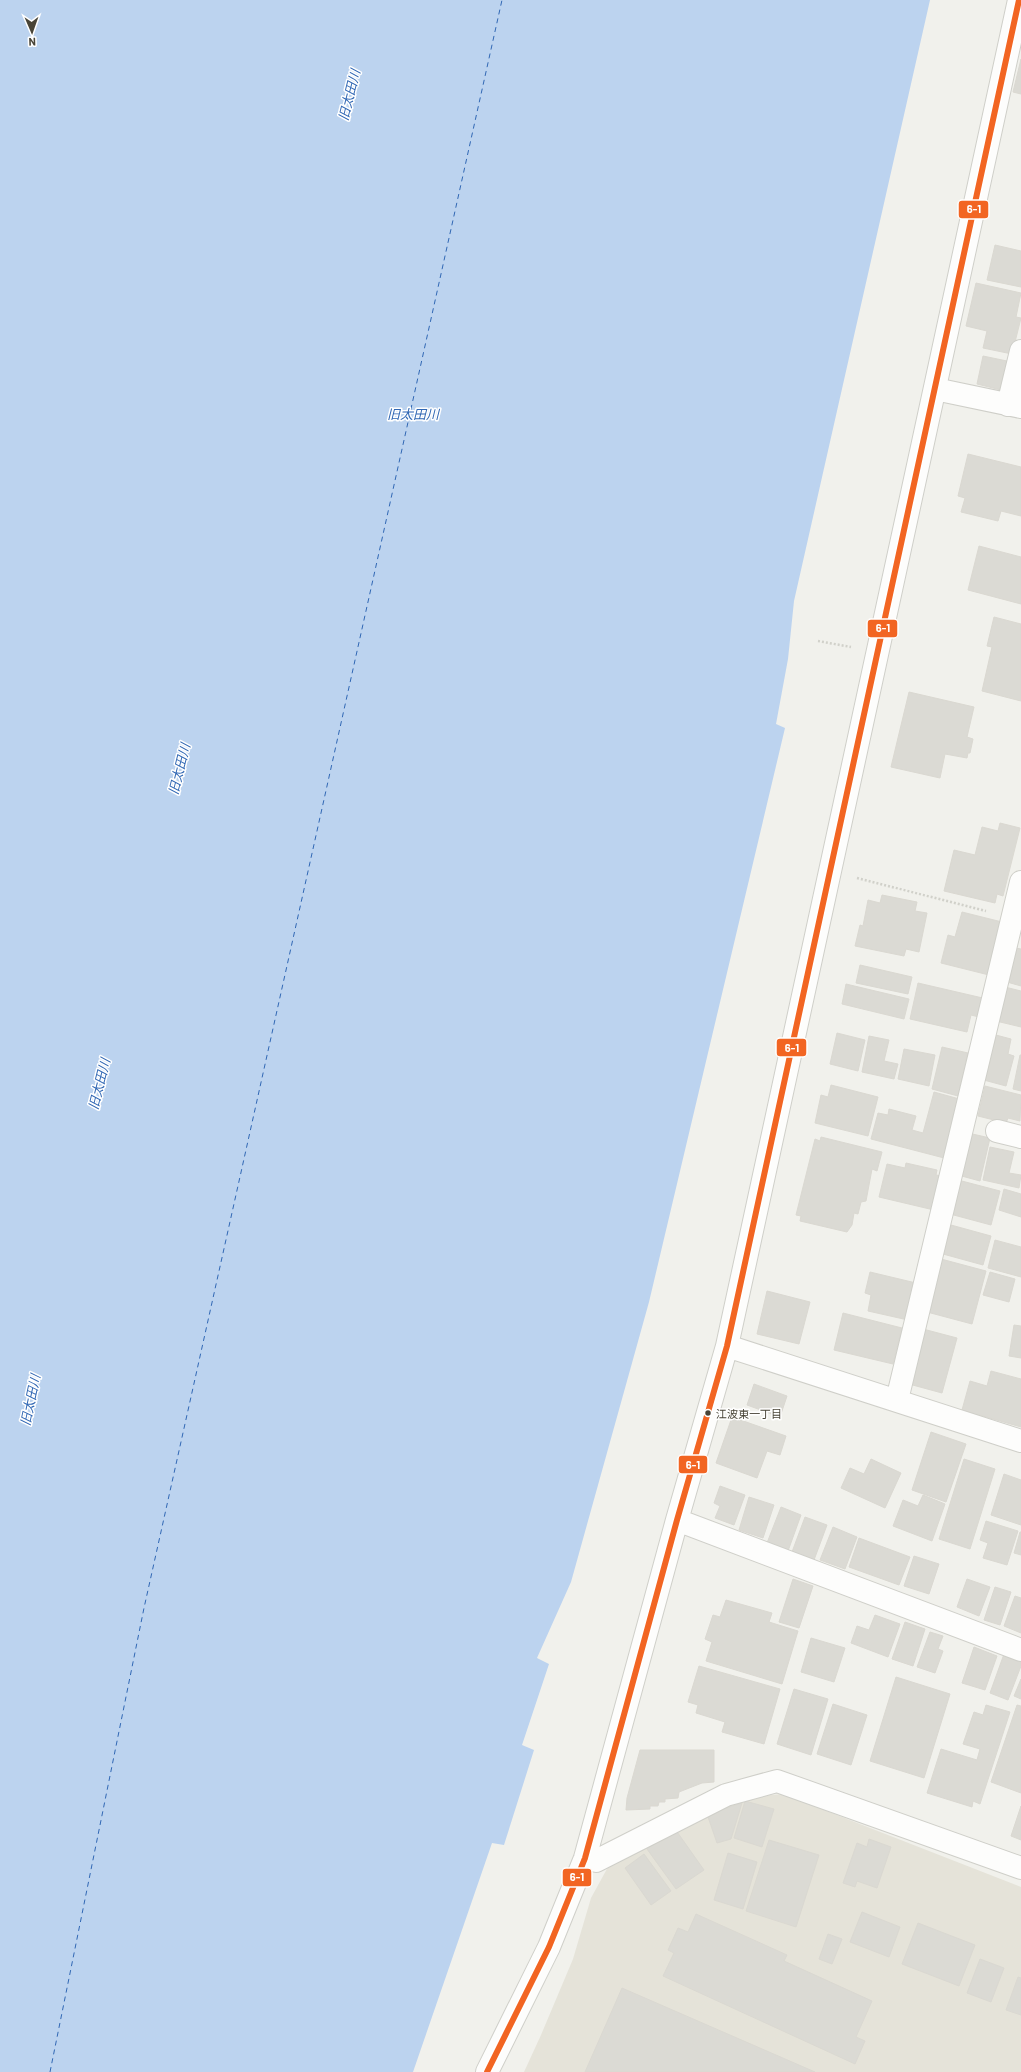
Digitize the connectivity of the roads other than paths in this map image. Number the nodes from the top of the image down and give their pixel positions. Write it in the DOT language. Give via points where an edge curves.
graph roads {
  1 [pos="1019,0"];
  2 [pos="1021,351"];
  3 [pos="935,389"];
  4 [pos="1015,406"];
  5 [pos="1021,882"];
  6 [pos="997,1131"];
  7 [pos="1021,1137"];
  8 [pos="727,1346"];
  9 [pos="896,1400"];
  10 [pos="1021,1441"];
  11 [pos="677,1520"];
  12 [pos="1021,1650"];
  13 [pos="585,1858"];
  14 [pos="1021,1868"];
  15 [pos="487,2072"];
  1 -- 3 [label="street"];
  2 -- 4 [label="street"];
  3 -- 4 [label="street"];
  3 -- 8 [label="street"];
  5 -- 9 [label="street"];
  6 -- 7 [label="street"];
  8 -- 9 [label="street"];
  8 -- 11 [label="street"];
  9 -- 10 [label="street"];
  11 -- 12 [label="street"];
  11 -- 13 [label="street"];
  13 -- 14 [label="street" via="596,1861 726,1795 776,1781"];
  13 -- 15 [label="street" via="549,1947"];
}
